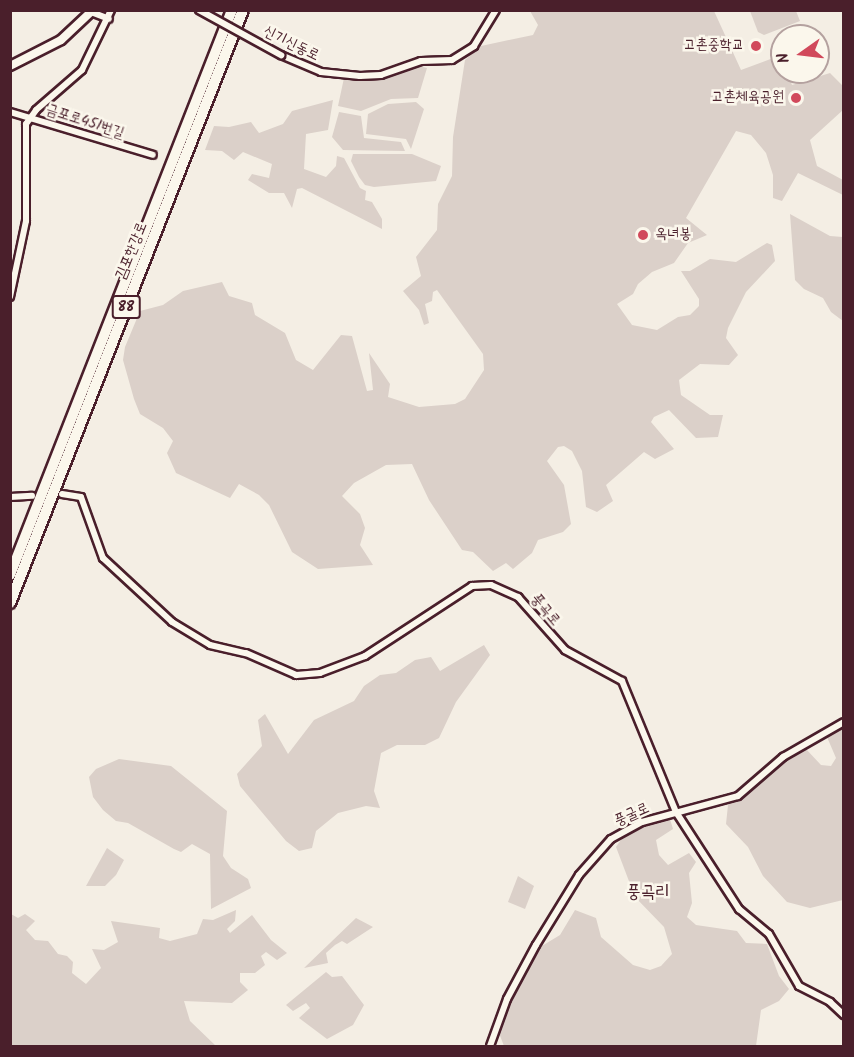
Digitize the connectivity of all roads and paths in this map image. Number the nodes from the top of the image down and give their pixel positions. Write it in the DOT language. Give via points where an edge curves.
graph roads {
  1 [pos="111,10"];
  2 [pos="199,10"];
  3 [pos="232,10"];
  4 [pos="243,10"];
  5 [pos="496,10"];
  6 [pos="92,11"];
  7 [pos="108,19"];
  8 [pos="10,66"];
  9 [pos="10,112"];
  10 [pos="30,117"];
  11 [pos="153,155"];
  12 [pos="10,297"];
  13 [pos="62,494"];
  14 [pos="32,496"];
  15 [pos="10,497"];
  16 [pos="10,575"];
  17 [pos="10,603"];
  18 [pos="843,722"];
  19 [pos="676,812"];
  20 [pos="843,1015"];
  21 [pos="490,1047"];
  1 -- 7 [label="street"];
  2 -- 5 [label="street, 신기신동로, bridge" via="321,72 360,76 381,75 421,61 452,60 474,46"];
  3 -- 16 [label="highway, 김포한강로 / 88"];
  4 -- 17 [label="highway, 김포한강로 / 88"];
  6 -- 7 [label="street"];
  6 -- 8 [label="main road" via="61,40"];
  7 -- 10 [label="street" via="77,77"];
  9 -- 10 [label="street, 금포로451번길"];
  10 -- 11 [label="street, 금포로451번길"];
  10 -- 12 [label="street" via="25,131 26,220"];
  13 -- 19 [label="street, 풍곡로" via="81,497 103,558 172,622 210,645 237,650 296,675 320,673 365,656 472,586 491,585 513,594 565,650 622,681"];
  14 -- 15 [label="street"];
  18 -- 19 [label="street, 풍굴로" via="791,751 738,796"];
  19 -- 20 [label="street, 풍곡로" via="739,909 769,934 793,980 830,1002"];
  19 -- 21 [label="street, 풍굴로" via="625,829 584,868 510,993"];
}
